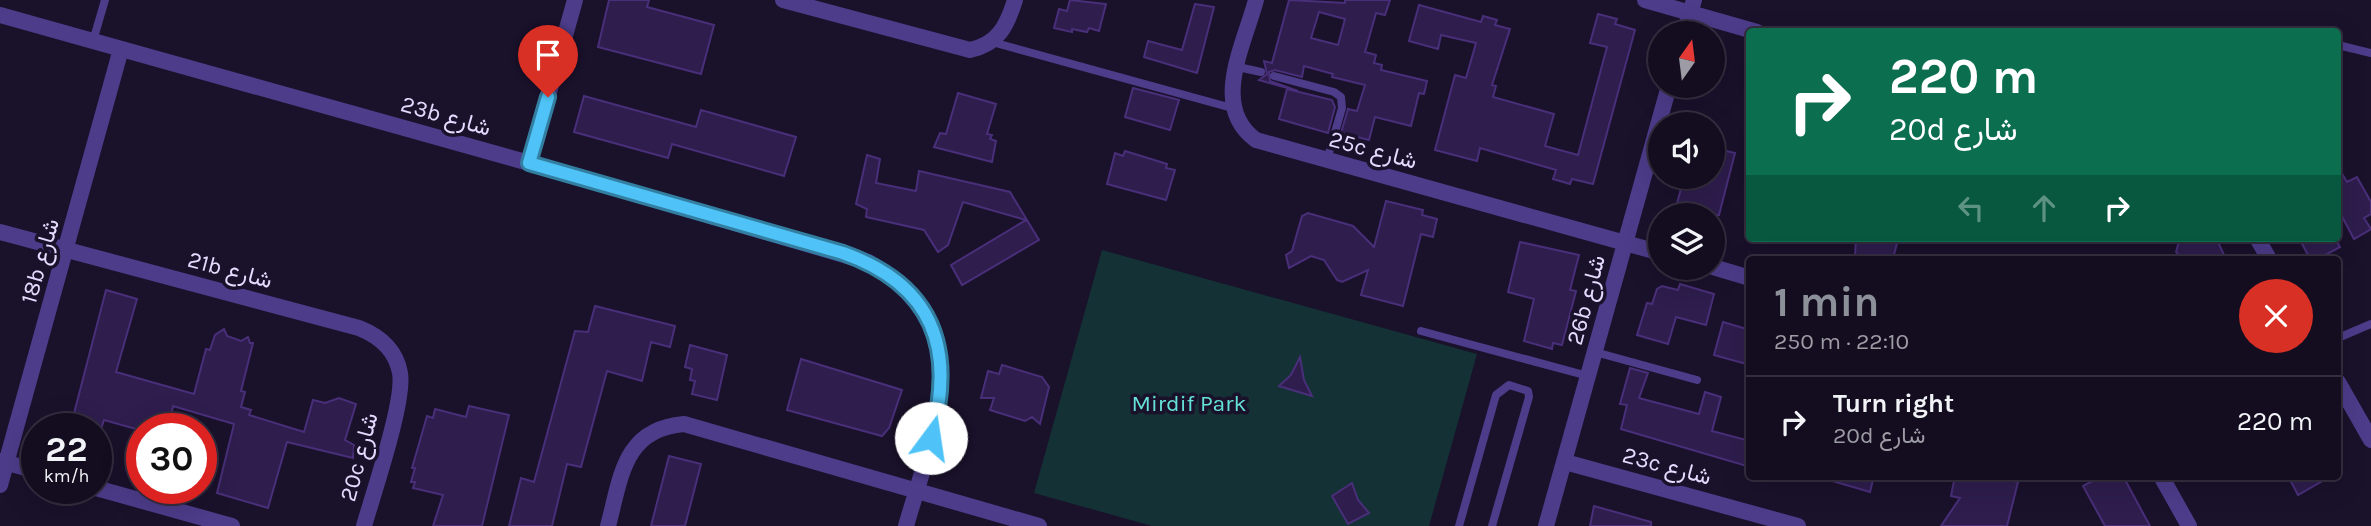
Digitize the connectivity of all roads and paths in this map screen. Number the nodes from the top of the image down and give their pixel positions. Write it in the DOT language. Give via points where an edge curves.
graph roads {
  1 [pos="105,0"];
  2 [pos="575,0"];
  3 [pos="783,0"];
  4 [pos="1015,0"];
  5 [pos="1256,0"];
  6 [pos="1645,0"];
  7 [pos="1692,6"];
  8 [pos="0,15"];
  9 [pos="1747,28"];
  10 [pos="93,41"];
  11 [pos="992,42"];
  12 [pos="2341,46"];
  13 [pos="121,49"];
  14 [pos="2371,53"];
  15 [pos="1238,67"];
  16 [pos="1261,72"];
  17 [pos="1274,76"];
  18 [pos="1666,98"];
  19 [pos="1232,108"];
  20 [pos="1327,160"];
  21 [pos="529,163"];
  22 [pos="0,232"];
  23 [pos="1625,243"];
  24 [pos="1648,249"];
  25 [pos="67,250"];
  26 [pos="1725,271"];
  27 [pos="1746,277"];
  28 [pos="2371,324"];
  29 [pos="1422,331"];
  30 [pos="2341,337"];
  31 [pos="1595,352"];
  32 [pos="1588,376"];
  33 [pos="1697,380"];
  34 [pos="2341,387"];
  35 [pos="398,400"];
  36 [pos="2371,440"];
  37 [pos="3,462"];
  38 [pos="1565,462"];
  39 [pos="21,467"];
  40 [pos="2163,480"];
  41 [pos="0,485"];
  42 [pos="916,491"];
  43 [pos="112,492"];
  44 [pos="232,526"];
  45 [pos="364,526"];
  46 [pos="608,526"];
  47 [pos="906,526"];
  48 [pos="1039,526"];
  49 [pos="1459,526"];
  50 [pos="1493,526"];
  51 [pos="1546,526"];
  52 [pos="1798,526"];
  53 [pos="2189,526"];
  1 -- 10 [label="lane"];
  2 -- 21 [label="street"];
  3 -- 11 [label="street" via="958,49 981,48"];
  4 -- 11 [label="street" via="1003,32"];
  5 -- 15 [label="street"];
  6 -- 7 [label="street"];
  7 -- 9 [label="street"];
  8 -- 10 [label="street, 23b شارع"];
  10 -- 13 [label="street, 23b شارع"];
  11 -- 19 [label="lane"];
  12 -- 14 [label="lane"];
  13 -- 21 [label="street, 23b شارع"];
  13 -- 25 [label="street, 18b شارع"];
  15 -- 16 [label="lane"];
  15 -- 19 [label="street"];
  17 -- 20 [label="lane" via="1341,97"];
  18 -- 23 [label="street, 26b شارع"];
  19 -- 20 [label="street, 25c شارع" via="1237,121 1256,140"];
  20 -- 23 [label="street, 25c شارع"];
  21 -- 42 [label="street, 23b شارع" via="843,253 890,275 917,302 942,360 939,411"];
  22 -- 25 [label="street, 21b شارع"];
  23 -- 24 [label="street, 25c شارع"];
  23 -- 31 [label="street, 26b شارع"];
  25 -- 35 [label="street, 21b شارع" via="371,333 391,350 397,362"];
  25 -- 37 [label="street, 18b شارع"];
  26 -- 27 [label="street"];
  28 -- 30 [label="lane"];
  29 -- 32 [label="lane"];
  31 -- 32 [label="street, 26b شارع"];
  31 -- 33 [label="lane"];
  32 -- 38 [label="street, 26b شارع"];
  34 -- 36 [label="street"];
  35 -- 45 [label="street, 20c شارع"];
  37 -- 39 [label="street"];
  37 -- 41 [label="street, 18b شارع"];
  38 -- 51 [label="street, 26b شارع"];
  38 -- 52 [label="street, 23c شارع"];
  40 -- 53 [label="street"];
  42 -- 46 [label="street" via="701,427 667,425 638,442 628,455"];
  42 -- 47 [label="street, 23b شارع"];
  42 -- 48 [label="street"];
  43 -- 44 [label="street"];
  49 -- 50 [label="lane" via="1496,395 1509,385 1528,391 1529,397"];
}
